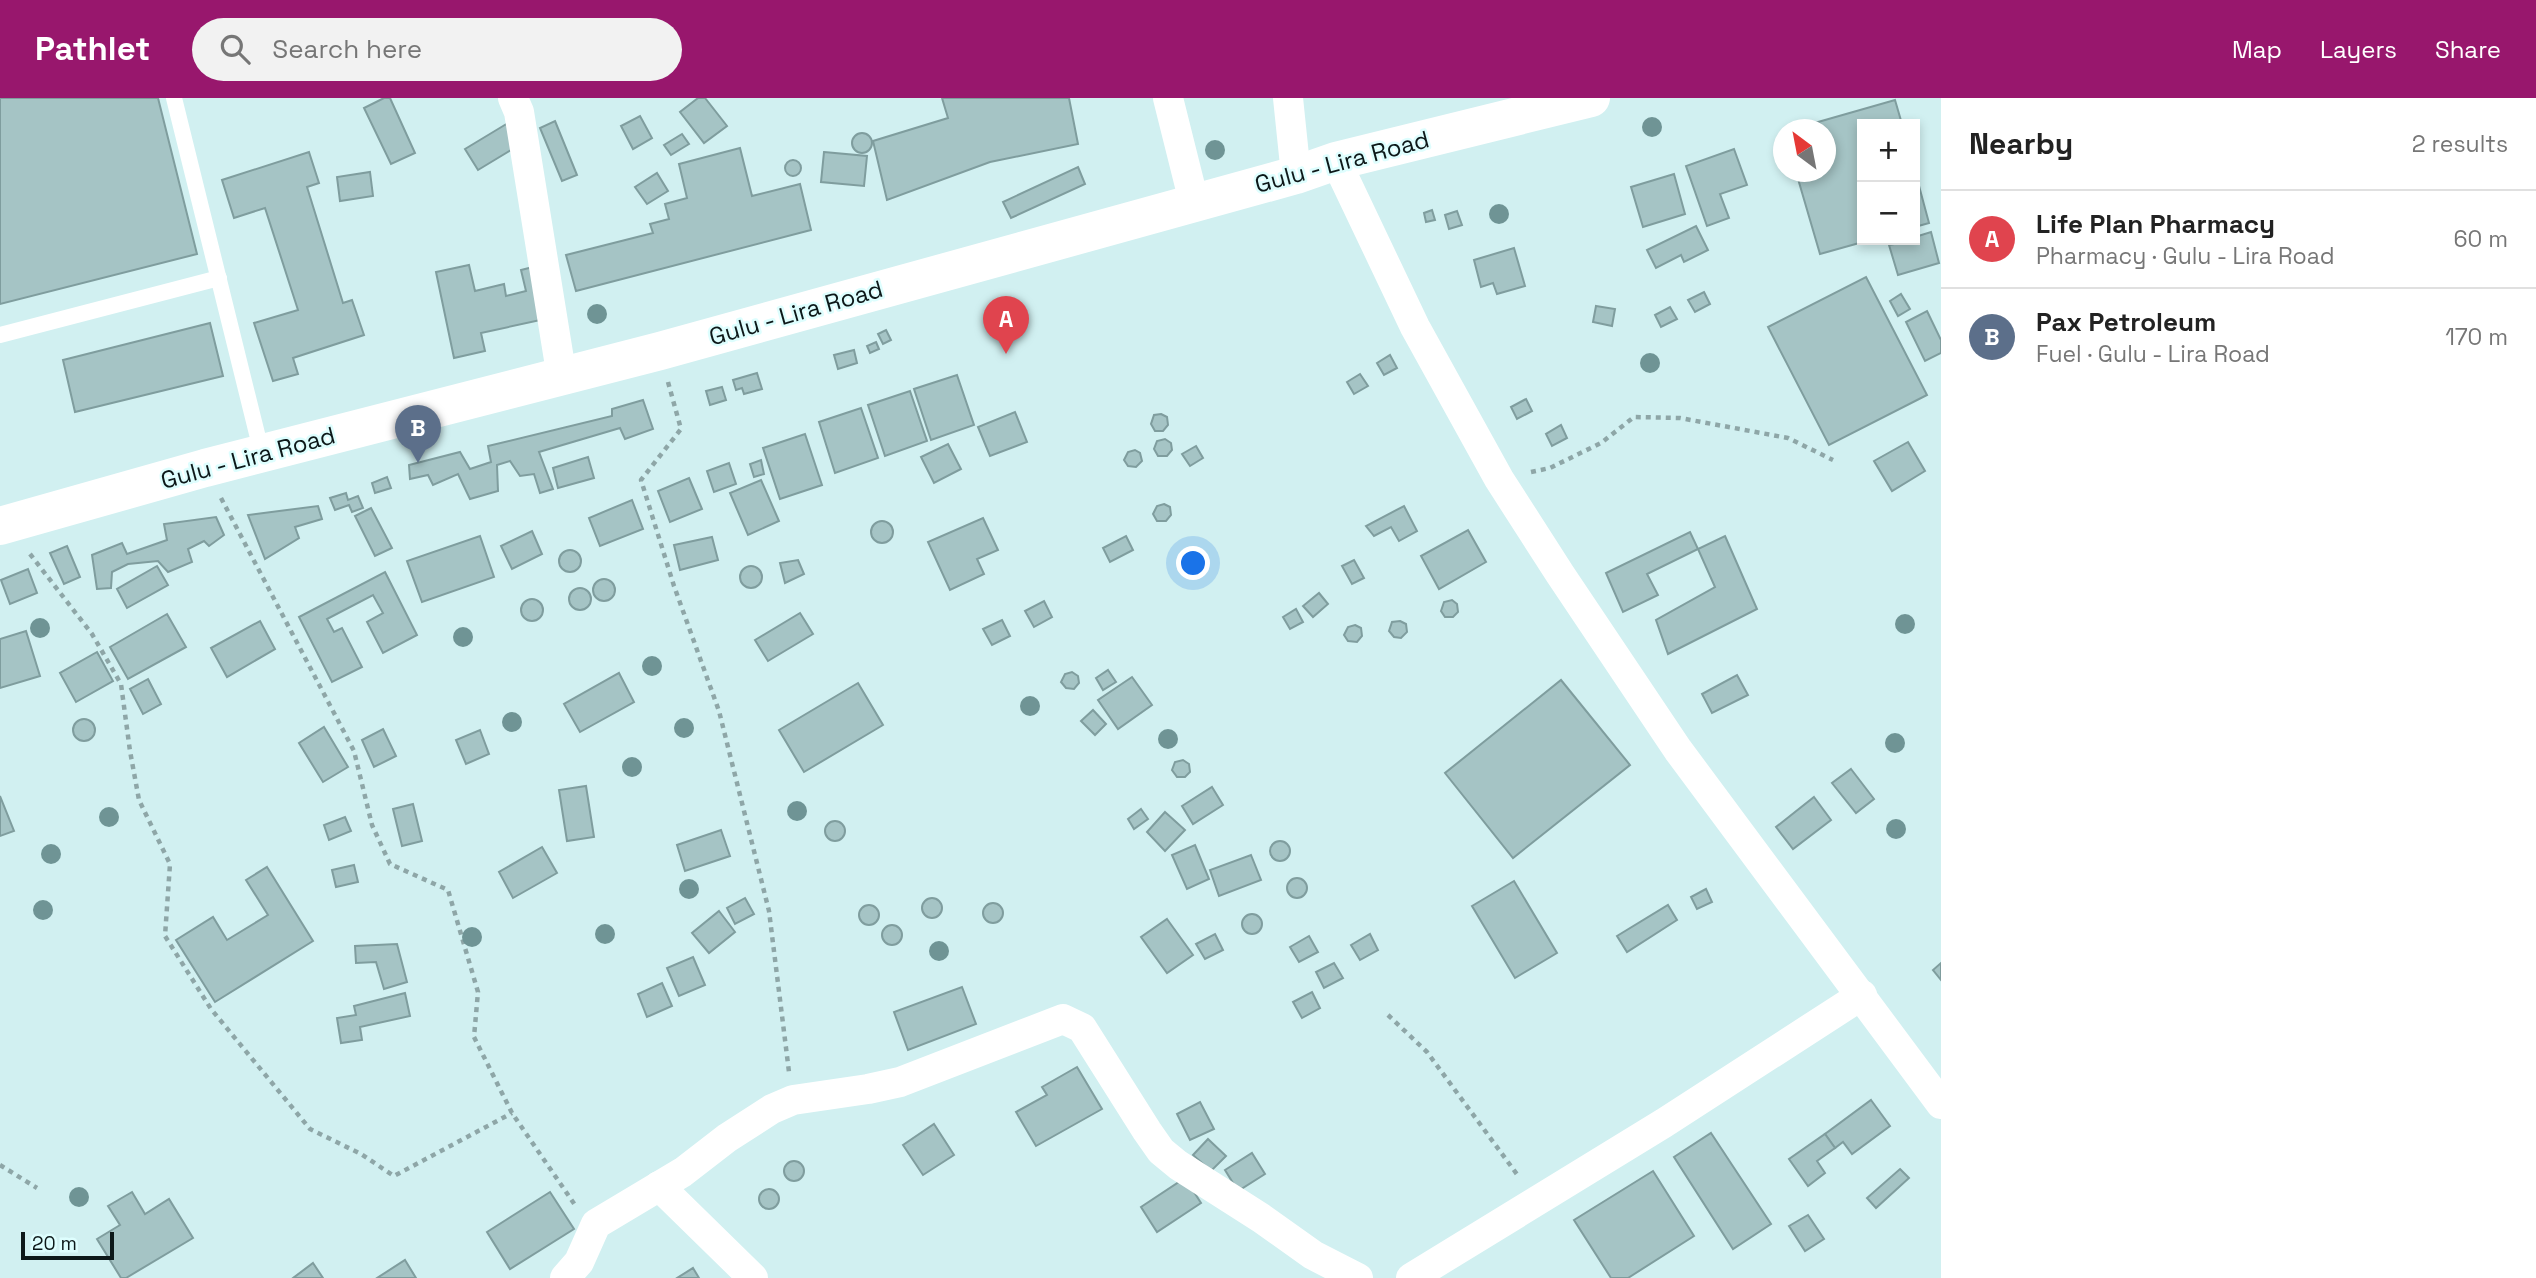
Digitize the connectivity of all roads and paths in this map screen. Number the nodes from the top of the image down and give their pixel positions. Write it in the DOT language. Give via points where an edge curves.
graph roads {
  1 [pos="174,98"];
  2 [pos="513,98"];
  3 [pos="1168,98"];
  4 [pos="1288,98"];
  5 [pos="1591,98"];
  6 [pos="1336,161"];
  7 [pos="1296,175"];
  8 [pos="1194,202"];
  9 [pos="219,278"];
  10 [pos="0,335"];
  11 [pos="660,351"];
  12 [pos="562,378"];
  13 [pos="262,454"];
  14 [pos="1833,460"];
  15 [pos="205,468"];
  16 [pos="1499,479"];
  17 [pos="4,525"];
  18 [pos="1862,995"];
  19 [pos="1388,1015"];
  20 [pos="793,1100"];
  21 [pos="1941,1104"];
  22 [pos="512,1113"];
  23 [pos="0,1165"];
  24 [pos="659,1186"];
  25 [pos="37,1188"];
  26 [pos="1536,1200"];
  27 [pos="596,1224"];
  28 [pos="565,1278"];
  29 [pos="753,1278"];
  30 [pos="1359,1278"];
  31 [pos="1411,1278"];
  1 -- 9 [label="lane"];
  2 -- 12 [label="street"];
  3 -- 8 [label="street"];
  4 -- 7 [label="street"];
  5 -- 6 [label="main road, Gulu - Lira Road"];
  6 -- 7 [label="main road, Gulu - Lira Road"];
  6 -- 16 [label="street" via="1415,327"];
  7 -- 8 [label="main road, Gulu - Lira Road"];
  8 -- 11 [label="main road, Gulu - Lira Road"];
  9 -- 10 [label="lane"];
  9 -- 13 [label="lane"];
  11 -- 12 [label="main road, Gulu - Lira Road"];
  11 -- 20 [label="path" via="681,429 641,480 719,711 765,898"];
  12 -- 13 [label="main road, Gulu - Lira Road"];
  13 -- 15 [label="main road, Gulu - Lira Road"];
  14 -- 16 [label="path" via="1788,438 1680,418 1634,417 1601,443 1550,468"];
  15 -- 17 [label="main road, Gulu - Lira Road"];
  15 -- 22 [label="path" via="354,751 372,825 390,864 448,890 478,992 474,1037"];
  16 -- 18 [label="street" via="1678,750"];
  17 -- 22 [label="path" via="92,634 121,684 139,800 170,864 164,936 211,1009 310,1129 394,1175"];
  18 -- 21 [label="street"];
  18 -- 26 [label="street"];
  19 -- 26 [label="path" via="1427,1052"];
  20 -- 24 [label="street" via="772,1109"];
  20 -- 30 [label="street" via="900,1082 1058,1020 1069,1020 1082,1028 1147,1131 1170,1158 1313,1255"];
  22 -- 27 [label="path" via="582,1214"];
  23 -- 25 [label="path"];
  24 -- 27 [label="street"];
  24 -- 29 [label="street"];
  26 -- 31 [label="street"];
  27 -- 28 [label="street" via="579,1262"];
}
